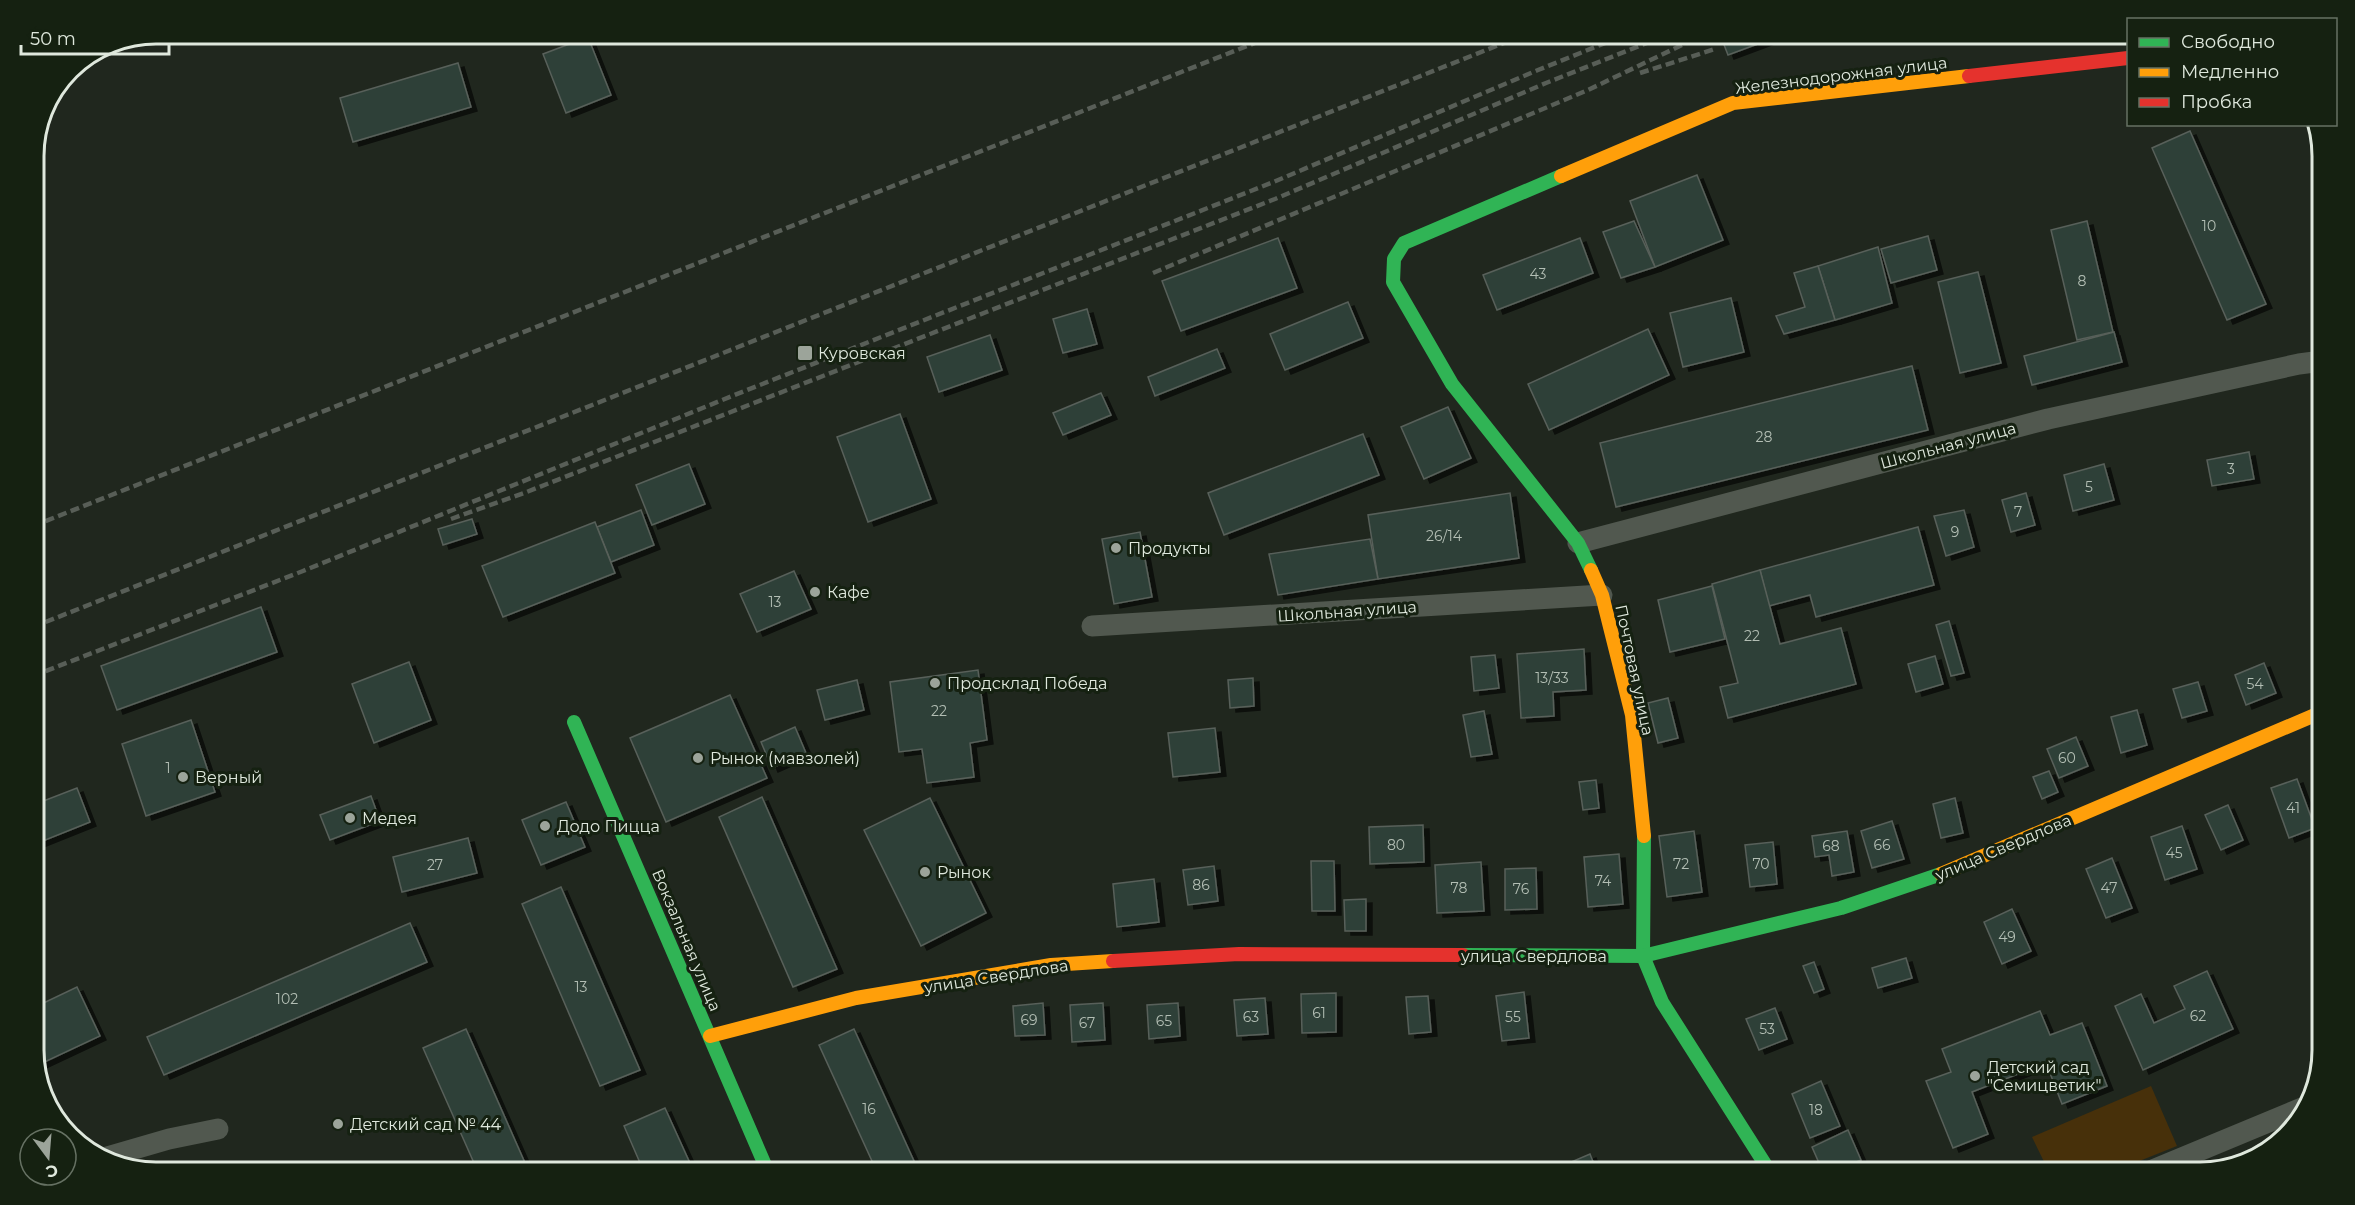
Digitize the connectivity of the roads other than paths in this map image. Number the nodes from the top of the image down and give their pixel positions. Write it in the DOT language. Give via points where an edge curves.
graph roads {
  1 [pos="2127,58"];
  2 [pos="1404,243"];
  3 [pos="2311,362"];
  4 [pos="1578,543"];
  5 [pos="1602,595"];
  6 [pos="1092,626"];
  7 [pos="2312,716"];
  8 [pos="574,722"];
  9 [pos="1643,956"];
  10 [pos="710,1036"];
  11 [pos="2293,1112"];
  12 [pos="218,1129"];
  13 [pos="116,1154"];
  14 [pos="764,1162"];
  15 [pos="1764,1162"];
  16 [pos="2172,1162"];
  1 -- 2 [label="street, Железнодорожная улица" via="1733,103"];
  2 -- 4 [label="street, Почтовая улица" via="1394,259 1393,282 1452,384"];
  3 -- 4 [label="street, Школьная улица" via="2048,419"];
  4 -- 5 [label="street, Почтовая улица"];
  5 -- 6 [label="street, Школьная улица"];
  5 -- 9 [label="street, Почтовая улица" via="1632,715 1644,822"];
  7 -- 9 [label="street, улица Свердлова" via="1922,882 1841,908"];
  8 -- 10 [label="street, Вокзальная улица"];
  9 -- 10 [label="street, улица Свердлова" via="1239,954 1051,964 856,998"];
  9 -- 15 [label="street, Почтовая улица" via="1662,1002"];
  10 -- 14 [label="street, Вокзальная улица"];
  11 -- 16 [label="street"];
  12 -- 13 [label="street"];
}
